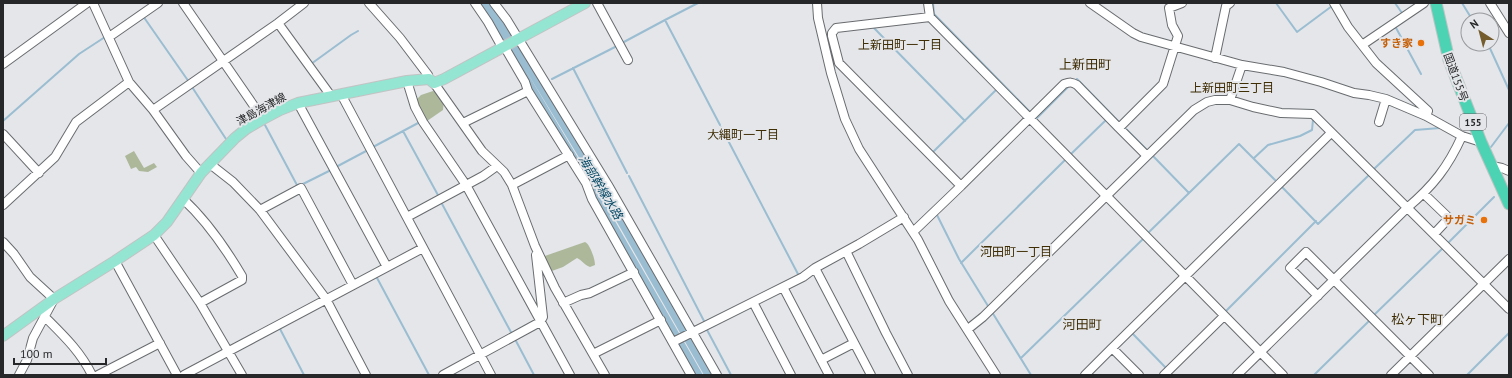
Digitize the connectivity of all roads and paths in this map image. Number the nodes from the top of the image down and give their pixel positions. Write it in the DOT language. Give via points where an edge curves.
graph roads {
  1 [pos="87,3"];
  2 [pos="94,3"];
  3 [pos="158,3"];
  4 [pos="182,3"];
  5 [pos="304,3"];
  6 [pos="369,3"];
  7 [pos="475,3"];
  8 [pos="494,3"];
  9 [pos="585,3"];
  10 [pos="597,3"];
  11 [pos="818,3"];
  12 [pos="928,3"];
  13 [pos="1090,3"];
  14 [pos="1182,3"];
  15 [pos="1334,3"];
  16 [pos="1424,3"];
  17 [pos="1431,3"];
  18 [pos="1436,3"];
  19 [pos="1490,3"];
  20 [pos="1227,4"];
  21 [pos="930,17"];
  22 [pos="278,23"];
  23 [pos="1509,33"];
  24 [pos="109,37"];
  25 [pos="1443,38"];
  26 [pos="516,39"];
  27 [pos="1362,45"];
  28 [pos="503,46"];
  29 [pos="1175,47"];
  30 [pos="1215,58"];
  31 [pos="628,60"];
  32 [pos="223,61"];
  33 [pos="3,64"];
  34 [pos="1242,65"];
  35 [pos="407,81"];
  36 [pos="431,81"];
  37 [pos="129,82"];
  38 [pos="528,91"];
  39 [pos="341,94"];
  40 [pos="331,96"];
  41 [pos="1230,100"];
  42 [pos="1386,100"];
  43 [pos="298,102"];
  44 [pos="153,110"];
  45 [pos="1426,116"];
  46 [pos="1031,118"];
  47 [pos="262,119"];
  48 [pos="1379,122"];
  49 [pos="463,124"];
  50 [pos="1119,128"];
  51 [pos="1331,133"];
  52 [pos="3,134"];
  53 [pos="1462,136"];
  54 [pos="1481,142"];
  55 [pos="569,156"];
  56 [pos="1147,156"];
  57 [pos="210,164"];
  58 [pos="498,166"];
  59 [pos="1492,166"];
  60 [pos="1509,171"];
  61 [pos="38,173"];
  62 [pos="201,173"];
  63 [pos="466,185"];
  64 [pos="512,185"];
  65 [pos="961,186"];
  66 [pos="1424,194"];
  67 [pos="1107,196"];
  68 [pos="183,199"];
  69 [pos="1509,204"];
  70 [pos="3,205"];
  71 [pos="1408,208"];
  72 [pos="260,210"];
  73 [pos="407,217"];
  74 [pos="904,217"];
  75 [pos="913,232"];
  76 [pos="1434,234"];
  77 [pos="154,235"];
  78 [pos="3,242"];
  79 [pos="535,246"];
  80 [pos="423,248"];
  81 [pos="846,251"];
  82 [pos="1509,259"];
  83 [pos="115,261"];
  84 [pos="387,267"];
  85 [pos="815,268"];
  86 [pos="634,272"];
  87 [pos="1185,276"];
  88 [pos="1334,280"];
  89 [pos="1484,284"];
  90 [pos="353,285"];
  91 [pos="783,287"];
  92 [pos="1318,296"];
  93 [pos="54,299"];
  94 [pos="326,299"];
  95 [pos="753,302"];
  96 [pos="200,303"];
  97 [pos="563,303"];
  98 [pos="1509,309"];
  99 [pos="33,314"];
  100 [pos="1224,316"];
  101 [pos="44,319"];
  102 [pos="661,320"];
  103 [pos="540,322"];
  104 [pos="968,329"];
  105 [pos="693,332"];
  106 [pos="3,336"];
  107 [pos="673,342"];
  108 [pos="160,343"];
  109 [pos="854,343"];
  110 [pos="1112,348"];
  111 [pos="229,351"];
  112 [pos="1260,352"];
  113 [pos="593,354"];
  114 [pos="480,355"];
  115 [pos="1410,356"];
  116 [pos="821,360"];
  117 [pos="19,375"];
  118 [pos="92,375"];
  119 [pos="98,375"];
  120 [pos="177,375"];
  121 [pos="184,375"];
  122 [pos="242,375"];
  123 [pos="366,375"];
  124 [pos="443,375"];
  125 [pos="491,375"];
  126 [pos="570,375"];
  127 [pos="605,375"];
  128 [pos="691,375"];
  129 [pos="717,375"];
  130 [pos="791,375"];
  131 [pos="829,375"];
  132 [pos="871,375"];
  133 [pos="908,375"];
  134 [pos="996,375"];
  135 [pos="1085,375"];
  136 [pos="1139,375"];
  137 [pos="1164,375"];
  138 [pos="1237,375"];
  139 [pos="1283,375"];
  140 [pos="1391,375"];
  141 [pos="1429,375"];
  1 -- 33 [label="street"];
  2 -- 24 [label="street"];
  3 -- 24 [label="street"];
  4 -- 32 [label="street"];
  5 -- 22 [label="street"];
  6 -- 36 [label="street" via="400,38"];
  7 -- 28 [label="street"];
  8 -- 26 [label="street" via="507,20"];
  9 -- 26 [label="main road, 津島海津線"];
  10 -- 31 [label="street"];
  11 -- 74 [label="street" via="818,18 845,119 860,149"];
  12 -- 21 [label="street"];
  13 -- 29 [label="street" via="1133,33"];
  14 -- 29 [label="street" via="1169,8 1172,25 1178,36"];
  15 -- 27 [label="street"];
  16 -- 27 [label="street"];
  17 -- 25 [label="highway, 国道155号 / 155"];
  18 -- 25 [label="highway, 国道155号 / 155"];
  19 -- 23 [label="street"];
  20 -- 30 [label="street"];
  21 -- 46 [label="street"];
  21 -- 65 [label="street" via="836,28 832,36 839,63"];
  22 -- 32 [label="street"];
  22 -- 40 [label="street"];
  24 -- 37 [label="street"];
  25 -- 54 [label="highway, 国道155号 / 155"];
  26 -- 28 [label="main road, 津島海津線"];
  26 -- 105 [label="street" via="604,179"];
  27 -- 45 [label="street" via="1376,64 1428,111"];
  28 -- 36 [label="main road, 津島海津線" via="444,79"];
  28 -- 38 [label="street"];
  29 -- 30 [label="street"];
  29 -- 50 [label="street" via="1163,84"];
  30 -- 34 [label="street"];
  32 -- 44 [label="street"];
  32 -- 47 [label="street"];
  34 -- 41 [label="street"];
  34 -- 42 [label="street" via="1284,72"];
  35 -- 36 [label="main road, 津島海津線"];
  35 -- 39 [label="main road, 津島海津線"];
  35 -- 63 [label="street" via="415,107"];
  36 -- 49 [label="street"];
  37 -- 44 [label="street"];
  37 -- 61 [label="street" via="76,122 59,152"];
  38 -- 49 [label="street"];
  38 -- 55 [label="street"];
  39 -- 40 [label="main road, 津島海津線"];
  39 -- 73 [label="street"];
  40 -- 43 [label="main road, 津島海津線"];
  41 -- 51 [label="street" via="1281,113 1313,114"];
  41 -- 56 [label="street" via="1215,100 1200,106"];
  42 -- 45 [label="street"];
  42 -- 48 [label="street"];
  43 -- 47 [label="main road, 津島海津線"];
  43 -- 84 [label="street"];
  44 -- 62 [label="street"];
  45 -- 53 [label="street"];
  46 -- 50 [label="street" via="1064,84 1073,82"];
  46 -- 65 [label="street"];
  46 -- 67 [label="street"];
  47 -- 57 [label="main road, 津島海津線" via="234,138"];
  49 -- 58 [label="street" via="482,151"];
  50 -- 56 [label="street"];
  51 -- 71 [label="street"];
  51 -- 87 [label="street"];
  52 -- 61 [label="street"];
  53 -- 54 [label="street"];
  53 -- 66 [label="street" via="1441,175"];
  54 -- 59 [label="highway, 国道155号 / 155"];
  55 -- 64 [label="street"];
  55 -- 86 [label="street"];
  56 -- 67 [label="street"];
  57 -- 62 [label="main road, 津島海津線"];
  57 -- 72 [label="street" via="238,186"];
  58 -- 63 [label="street"];
  58 -- 64 [label="street"];
  59 -- 60 [label="street"];
  59 -- 69 [label="highway, 国道155号 / 155"];
  61 -- 70 [label="street"];
  62 -- 68 [label="main road, 津島海津線"];
  63 -- 73 [label="street"];
  63 -- 103 [label="street"];
  64 -- 79 [label="street"];
  65 -- 75 [label="street"];
  66 -- 71 [label="street"];
  66 -- 76 [label="street" via="1449,218"];
  67 -- 87 [label="street"];
  67 -- 104 [label="street"];
  68 -- 77 [label="main road, 津島海津線" via="164,227"];
  68 -- 96 [label="street" via="228,253 242,276 242,280"];
  71 -- 76 [label="street"];
  71 -- 88 [label="street"];
  72 -- 90 [label="street" via="301,188"];
  72 -- 94 [label="street"];
  73 -- 80 [label="street"];
  74 -- 75 [label="street"];
  74 -- 81 [label="street"];
  75 -- 104 [label="street" via="949,301"];
  76 -- 89 [label="street"];
  77 -- 83 [label="main road, 津島海津線"];
  77 -- 96 [label="street"];
  78 -- 93 [label="street" via="30,277"];
  79 -- 97 [label="street"];
  79 -- 103 [label="street" via="543,317"];
  80 -- 84 [label="street"];
  80 -- 114 [label="street"];
  81 -- 85 [label="street"];
  81 -- 133 [label="street"];
  82 -- 89 [label="street"];
  83 -- 93 [label="main road, 津島海津線"];
  83 -- 108 [label="street"];
  84 -- 90 [label="street"];
  85 -- 91 [label="street"];
  85 -- 109 [label="street"];
  86 -- 97 [label="street"];
  86 -- 102 [label="street"];
  87 -- 100 [label="street"];
  87 -- 110 [label="street"];
  88 -- 92 [label="street"];
  88 -- 92 [label="street" via="1306,252 1290,268"];
  88 -- 115 [label="street"];
  89 -- 98 [label="street"];
  89 -- 115 [label="street"];
  90 -- 94 [label="street"];
  91 -- 95 [label="street"];
  91 -- 116 [label="street"];
  92 -- 112 [label="street"];
  93 -- 99 [label="main road, 津島海津線"];
  93 -- 101 [label="street"];
  94 -- 111 [label="street"];
  94 -- 123 [label="street"];
  95 -- 105 [label="street"];
  95 -- 130 [label="street"];
  96 -- 111 [label="street"];
  97 -- 113 [label="street"];
  99 -- 101 [label="street"];
  99 -- 106 [label="main road, 津島海津線"];
  100 -- 112 [label="street"];
  100 -- 137 [label="street"];
  101 -- 117 [label="street" via="33,338 27,360"];
  101 -- 118 [label="street" via="74,347"];
  102 -- 107 [label="street"];
  102 -- 113 [label="street"];
  103 -- 114 [label="street"];
  103 -- 126 [label="street"];
  104 -- 134 [label="street"];
  105 -- 107 [label="street"];
  105 -- 129 [label="street"];
  107 -- 128 [label="street"];
  108 -- 119 [label="street"];
  108 -- 120 [label="street"];
  109 -- 116 [label="street"];
  109 -- 132 [label="street"];
  110 -- 135 [label="street"];
  110 -- 136 [label="street"];
  111 -- 121 [label="street"];
  111 -- 122 [label="street"];
  112 -- 138 [label="street"];
  112 -- 139 [label="street"];
  113 -- 127 [label="street"];
  114 -- 124 [label="street"];
  114 -- 125 [label="street"];
  115 -- 140 [label="street"];
  115 -- 141 [label="street"];
  116 -- 131 [label="street"];
}
